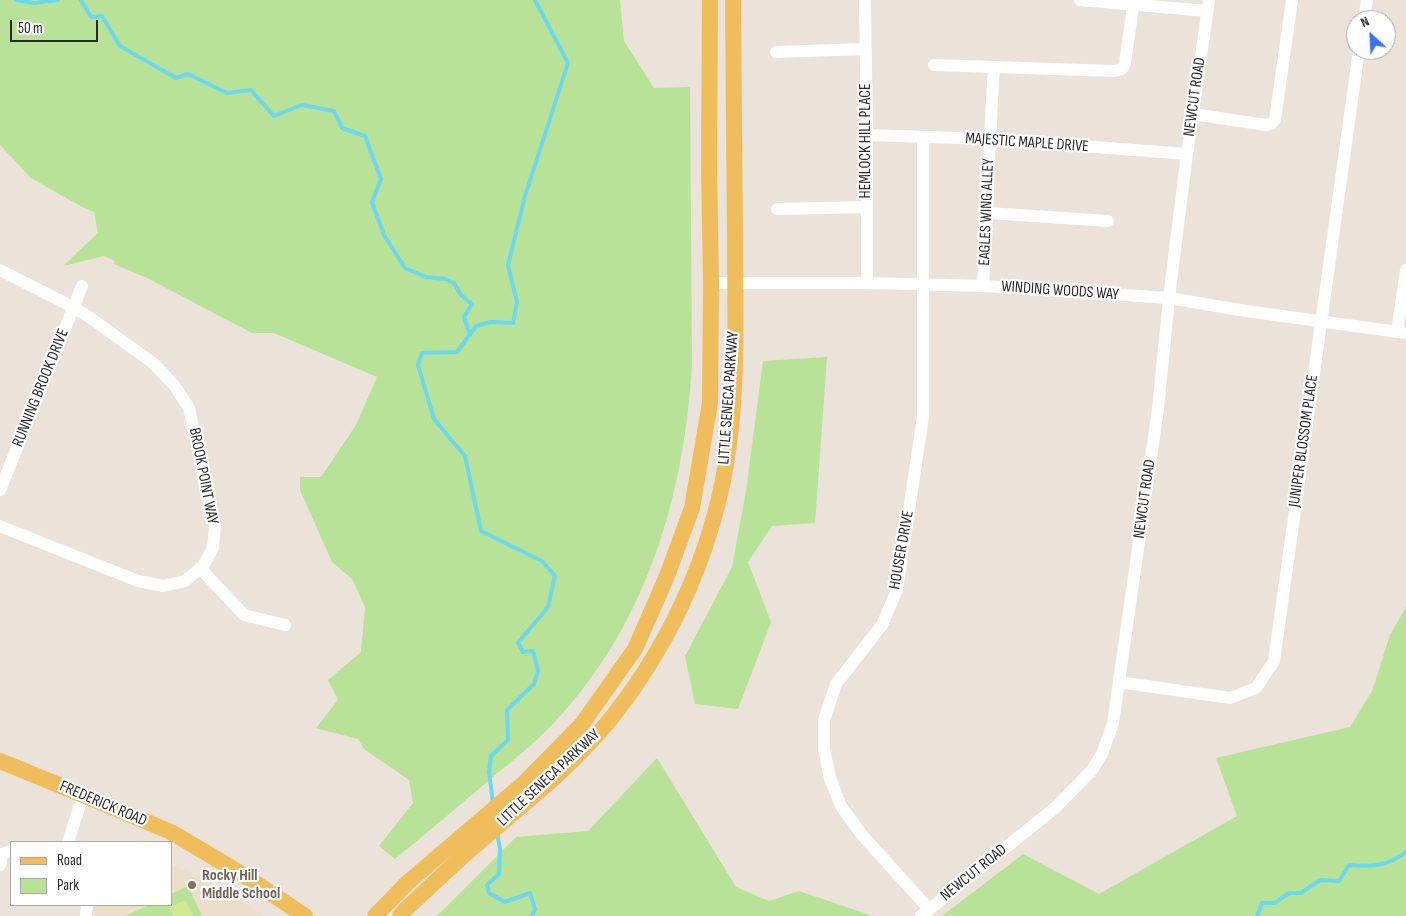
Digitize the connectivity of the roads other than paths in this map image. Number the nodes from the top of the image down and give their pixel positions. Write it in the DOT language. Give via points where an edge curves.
graph roads {
  1 [pos="710,0"];
  2 [pos="733,0"];
  3 [pos="865,0"];
  4 [pos="1080,0"];
  5 [pos="1292,0"];
  6 [pos="1134,2"];
  7 [pos="1208,6"];
  8 [pos="865,49"];
  9 [pos="776,52"];
  10 [pos="1359,60"];
  11 [pos="934,65"];
  12 [pos="994,68"];
  13 [pos="1193,114"];
  14 [pos="867,135"];
  15 [pos="923,137"];
  16 [pos="989,139"];
  17 [pos="1187,154"];
  18 [pos="866,207"];
  19 [pos="777,209"];
  20 [pos="988,213"];
  21 [pos="1108,221"];
  22 [pos="0,270"];
  23 [pos="1406,270"];
  24 [pos="867,283"];
  25 [pos="711,284"];
  26 [pos="735,284"];
  27 [pos="924,284"];
  28 [pos="82,286"];
  29 [pos="984,286"];
  30 [pos="1169,298"];
  31 [pos="74,307"];
  32 [pos="1321,322"];
  33 [pos="1401,333"];
  34 [pos="0,490"];
  35 [pos="0,526"];
  36 [pos="200,568"];
  37 [pos="284,625"];
  38 [pos="1119,682"];
  39 [pos="0,761"];
  40 [pos="83,795"];
  41 [pos="68,841"];
  42 [pos="10,851"];
  43 [pos="0,865"];
  44 [pos="925,913"];
  45 [pos="305,916"];
  46 [pos="375,916"];
  47 [pos="400,916"];
  1 -- 25 [label="main road, LITTLE SENECA PARKWAY"];
  2 -- 26 [label="main road, LITTLE SENECA PARKWAY"];
  3 -- 8 [label="street, HEMLOCK HILL PLACE"];
  4 -- 6 [label="street"];
  5 -- 13 [label="street" via="1275,120 1266,125"];
  6 -- 7 [label="street"];
  6 -- 12 [label="street" via="1122,69"];
  7 -- 13 [label="street, NEWCUT ROAD"];
  8 -- 9 [label="street"];
  8 -- 14 [label="street, HEMLOCK HILL PLACE"];
  10 -- 32 [label="street, JUNIPER BLOSSOM PLACE"];
  11 -- 12 [label="street"];
  12 -- 16 [label="street, EAGLES WING ALLEY"];
  13 -- 17 [label="street, NEWCUT ROAD"];
  14 -- 15 [label="street, MAJESTIC MAPLE DRIVE"];
  14 -- 18 [label="street, HEMLOCK HILL PLACE"];
  15 -- 16 [label="street, MAJESTIC MAPLE DRIVE"];
  15 -- 27 [label="street, HOUSER DRIVE"];
  16 -- 17 [label="street, MAJESTIC MAPLE DRIVE"];
  16 -- 20 [label="street, EAGLES WING ALLEY"];
  17 -- 30 [label="street, NEWCUT ROAD"];
  18 -- 19 [label="street"];
  18 -- 24 [label="street, HEMLOCK HILL PLACE"];
  20 -- 21 [label="street"];
  20 -- 29 [label="street, EAGLES WING ALLEY"];
  22 -- 31 [label="street, BROOK POINT WAY"];
  23 -- 33 [label="street"];
  24 -- 26 [label="street, WINDING WOODS WAY"];
  24 -- 27 [label="street, WINDING WOODS WAY"];
  25 -- 26 [label="street, WINDING WOODS WAY"];
  25 -- 46 [label="main road, LITTLE SENECA PARKWAY" via="710,403 692,508 635,649 582,724 523,784 407,883"];
  26 -- 47 [label="main road, LITTLE SENECA PARKWAY" via="735,370 729,443 717,508 676,618 649,665 584,749"];
  27 -- 29 [label="street, WINDING WOODS WAY"];
  27 -- 44 [label="street, HOUSER DRIVE" via="923,417 897,590 882,624 836,684 824,720 824,749 830,778 841,806"];
  28 -- 31 [label="street, RUNNING BROOK DRIVE"];
  29 -- 30 [label="street, WINDING WOODS WAY"];
  30 -- 32 [label="street, WINDING WOODS WAY"];
  30 -- 38 [label="street, NEWCUT ROAD" via="1158,410"];
  31 -- 34 [label="street, RUNNING BROOK DRIVE"];
  31 -- 36 [label="street, BROOK POINT WAY" via="153,363 174,385 189,408 215,526 213,548"];
  32 -- 33 [label="street, WINDING WOODS WAY"];
  32 -- 38 [label="street, JUNIPER BLOSSOM PLACE" via="1274,661 1256,688 1230,698"];
  35 -- 36 [label="street, BROOK POINT WAY" via="138,581 164,586 185,581"];
  36 -- 37 [label="street" via="244,615"];
  38 -- 44 [label="street, NEWCUT ROAD" via="1113,723 1102,754 1092,770 1056,807"];
  39 -- 40 [label="main road, FREDERICK ROAD"];
  40 -- 41 [label="street"];
  40 -- 45 [label="main road, FREDERICK ROAD" via="171,832"];
  42 -- 43 [label="street" via="2,854"];
}
